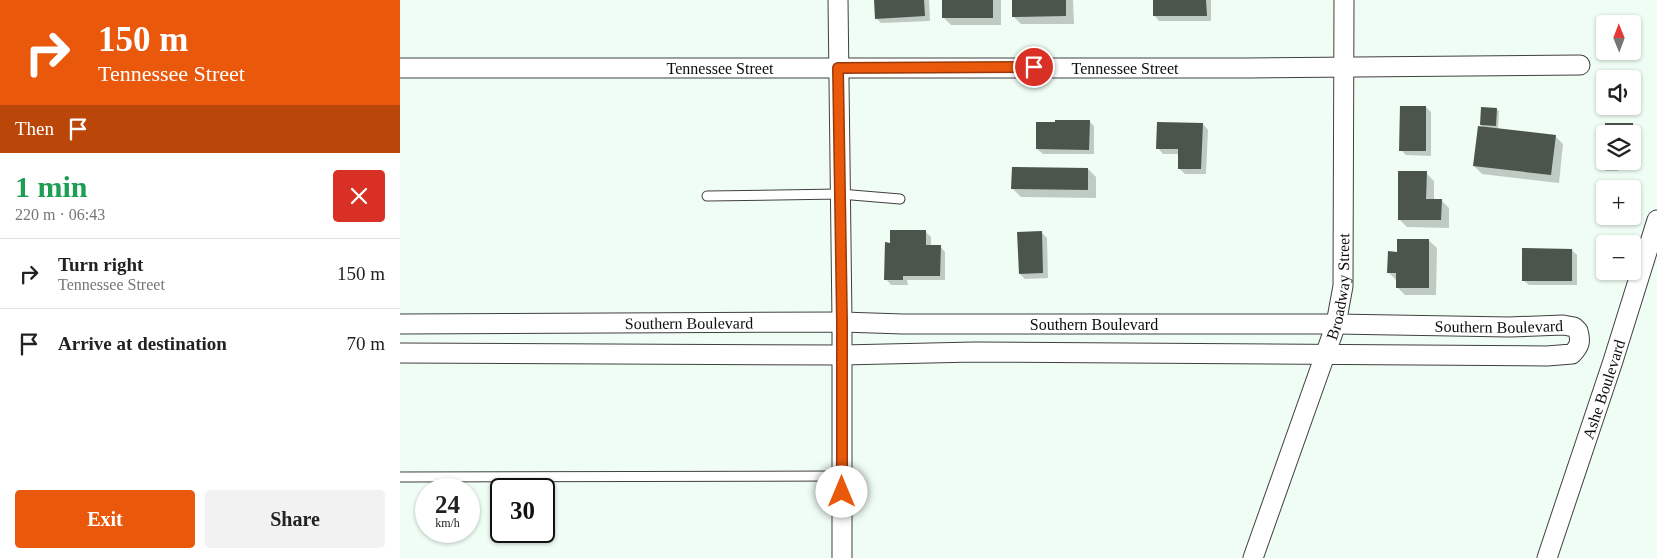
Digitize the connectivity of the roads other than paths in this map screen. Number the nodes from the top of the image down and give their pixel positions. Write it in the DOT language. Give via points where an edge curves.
graph roads {
  1 [pos="838,0"];
  2 [pos="1344,0"];
  3 [pos="1580,65"];
  4 [pos="1344,67"];
  5 [pos="400,68"];
  6 [pos="838,68"];
  7 [pos="840,194"];
  8 [pos="707,196"];
  9 [pos="900,199"];
  10 [pos="1657,220"];
  11 [pos="842,322"];
  12 [pos="400,324"];
  13 [pos="1336,324"];
  14 [pos="400,353"];
  15 [pos="1326,354"];
  16 [pos="842,355"];
  17 [pos="842,476"];
  18 [pos="400,478"];
  19 [pos="842,558"];
  20 [pos="1254,558"];
  21 [pos="1547,558"];
  1 -- 6 [label="street"];
  2 -- 4 [label="street, Broadway Street"];
  3 -- 4 [label="street, Tennessee Street"];
  4 -- 6 [label="street, Tennessee Street"];
  4 -- 13 [label="street, Broadway Street" via="1343,286"];
  5 -- 6 [label="street, Tennessee Street"];
  6 -- 7 [label="street"];
  7 -- 8 [label="lane"];
  7 -- 9 [label="lane"];
  7 -- 11 [label="street"];
  10 -- 21 [label="street, Ashe Boulevard"];
  11 -- 12 [label="street, Southern Boulevard"];
  11 -- 13 [label="street, Southern Boulevard"];
  11 -- 16 [label="street"];
  13 -- 15 [label="street, Broadway Street"];
  13 -- 15 [label="street, Southern Boulevard" via="1563,325 1574,327 1581,340 1572,354 1547,356"];
  14 -- 16 [label="street, Southern Boulevard"];
  15 -- 16 [label="street, Southern Boulevard" via="974,352"];
  15 -- 20 [label="street, Broadway Street"];
  16 -- 17 [label="street"];
  17 -- 18 [label="lane"];
  17 -- 19 [label="street"];
}
